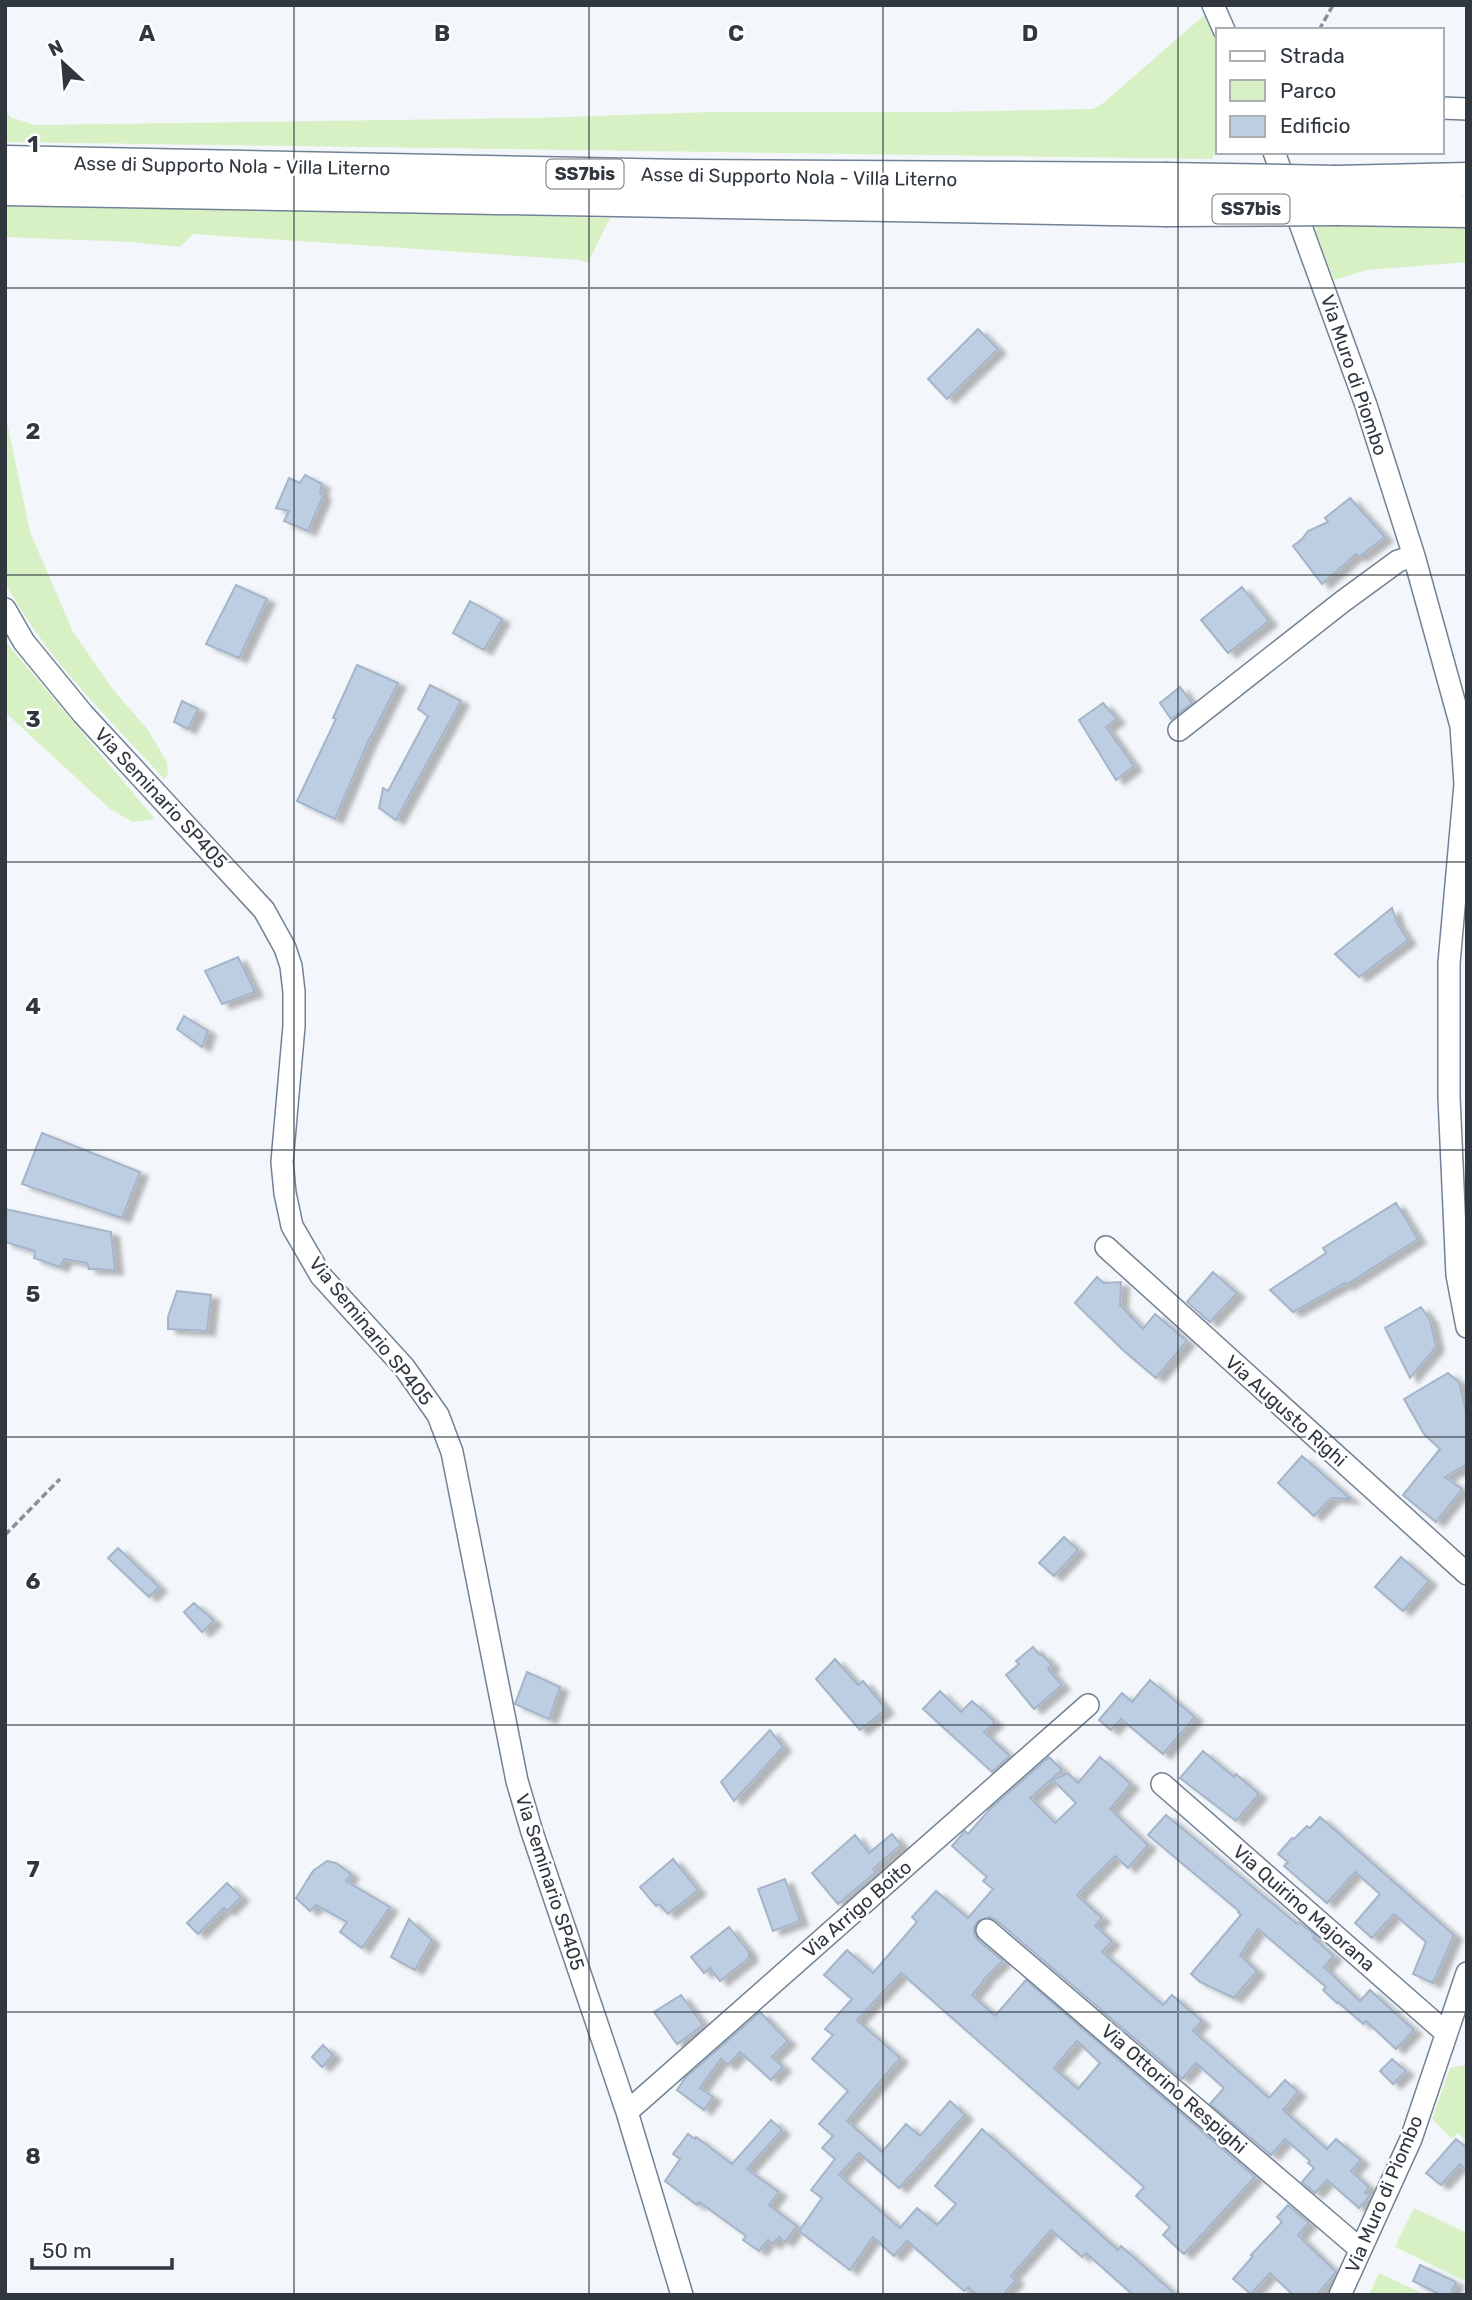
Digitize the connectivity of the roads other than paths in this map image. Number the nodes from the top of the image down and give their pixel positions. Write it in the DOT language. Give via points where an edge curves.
graph roads {
  1 [pos="1213,5"];
  2 [pos="1223,28"];
  3 [pos="1444,108"];
  4 [pos="1467,108"];
  5 [pos="1275,154"];
  6 [pos="5,162"];
  7 [pos="1467,179"];
  8 [pos="5,189"];
  9 [pos="1165,194"];
  10 [pos="1337,196"];
  11 [pos="1467,211"];
  12 [pos="1414,556"];
  13 [pos="5,609"];
  14 [pos="1179,730"];
  15 [pos="1467,1077"];
  16 [pos="1449,1097"];
  17 [pos="1106,1247"];
  18 [pos="1467,1327"];
  19 [pos="1467,1574"];
  20 [pos="1088,1705"];
  21 [pos="1162,1784"];
  22 [pos="987,1930"];
  23 [pos="1467,1973"];
  24 [pos="1445,2032"];
  25 [pos="627,2112"];
  26 [pos="1360,2249"];
  27 [pos="682,2295"];
  28 [pos="1340,2295"];
  1 -- 2 [label="street"];
  3 -- 4 [label="street"];
  5 -- 12 [label="street, Via Muro di Piombo" via="1366,405"];
  6 -- 9 [label="highway, Asse di Supporto Nola - Villa Literno / SS7bis" via="682,176"];
  7 -- 10 [label="highway, Asse di Supporto Nola - Villa Literno / SS7bis"];
  8 -- 9 [label="highway, Asse di Supporto Nola - Villa Literno / SS7bis"];
  9 -- 10 [label="highway, Asse di Supporto Nola - Villa Literno / SS7bis, bridge"];
  10 -- 11 [label="highway, Asse di Supporto Nola - Villa Literno / SS7bis"];
  12 -- 14 [label="street" via="1398,561 1342,602"];
  12 -- 16 [label="street, Via Muro di Piombo" via="1461,726 1465,784 1449,963"];
  13 -- 25 [label="street, Via Seminario SP405" via="24,642 83,713 264,909 285,948 291,965 295,1027 282,1162 292,1226 321,1276 404,1367 438,1415 452,1452 517,1782"];
  15 -- 16 [label="street"];
  16 -- 18 [label="street, Via Muro di Piombo" via="1457,1275"];
  17 -- 19 [label="street, Via Augusto Righi"];
  20 -- 25 [label="street, Via Arrigo Boito"];
  21 -- 24 [label="street, Via Quirino Majorana"];
  22 -- 26 [label="street, Via Ottorino Respighi"];
  23 -- 24 [label="street, Via Muro di Piombo"];
  24 -- 26 [label="street, Via Muro di Piombo" via="1411,2139"];
  25 -- 27 [label="street, Via Seminario SP405"];
  26 -- 28 [label="street, Via Muro di Piombo"];
}
